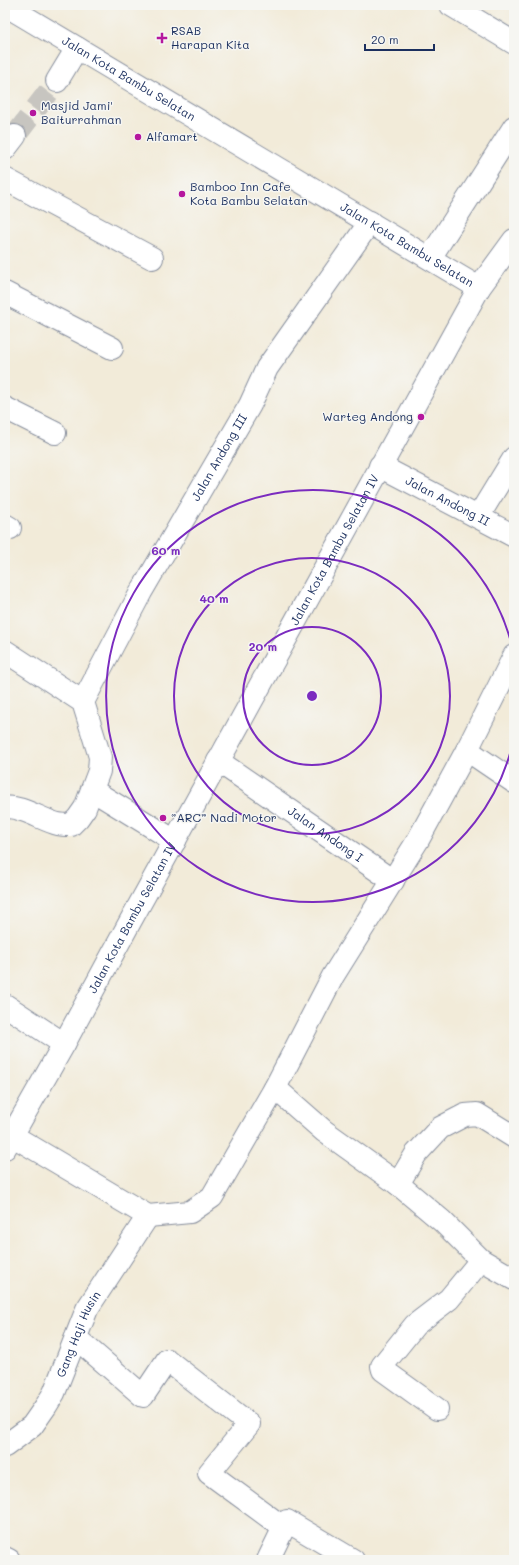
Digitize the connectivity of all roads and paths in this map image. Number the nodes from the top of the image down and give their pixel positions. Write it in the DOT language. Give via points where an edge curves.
graph roads {
  1 [pos="5,5"];
  2 [pos="451,5"];
  3 [pos="514,43"];
  4 [pos="77,48"];
  5 [pos="57,81"];
  6 [pos="514,127"];
  7 [pos="5,179"];
  8 [pos="370,222"];
  9 [pos="514,240"];
  10 [pos="152,258"];
  11 [pos="430,258"];
  12 [pos="479,288"];
  13 [pos="5,293"];
  14 [pos="112,348"];
  15 [pos="5,408"];
  16 [pos="55,433"];
  17 [pos="514,458"];
  18 [pos="380,466"];
  19 [pos="478,517"];
  20 [pos="514,536"];
  21 [pos="5,651"];
  22 [pos="514,656"];
  23 [pos="83,702"];
  24 [pos="467,750"];
  25 [pos="218,761"];
  26 [pos="514,782"];
  27 [pos="92,790"];
  28 [pos="5,808"];
  29 [pos="174,841"];
  30 [pos="393,881"];
  31 [pos="5,1004"];
  32 [pos="64,1044"];
  33 [pos="275,1088"];
  34 [pos="514,1137"];
  35 [pos="9,1142"];
  36 [pos="398,1184"];
  37 [pos="148,1216"];
  38 [pos="481,1260"];
  39 [pos="514,1279"];
  40 [pos="76,1338"];
  41 [pos="437,1408"];
  42 [pos="5,1446"];
  43 [pos="284,1528"];
  44 [pos="5,1558"];
  45 [pos="9,1560"];
  46 [pos="268,1560"];
  47 [pos="353,1560"];
  1 -- 4 [label="street, Jalan Kota Bambu Selatan"];
  2 -- 3 [label="street"];
  4 -- 5 [label="street"];
  4 -- 8 [label="street, Jalan Kota Bambu Selatan"];
  6 -- 11 [label="street"];
  7 -- 10 [label="street"];
  8 -- 11 [label="street, Jalan Kota Bambu Selatan"];
  8 -- 23 [label="street, Jalan Andong III" via="267,368 250,405 141,592"];
  9 -- 12 [label="street, Jalan Kota Bambu Selatan IV"];
  11 -- 12 [label="street, Jalan Kota Bambu Selatan"];
  12 -- 18 [label="street, Jalan Kota Bambu Selatan IV"];
  13 -- 14 [label="street"];
  15 -- 16 [label="street"];
  17 -- 19 [label="street"];
  18 -- 19 [label="street, Jalan Andong II"];
  18 -- 25 [label="street, Jalan Kota Bambu Selatan IV"];
  19 -- 20 [label="street, Jalan Andong II"];
  21 -- 23 [label="street"];
  22 -- 24 [label="street"];
  23 -- 27 [label="street" via="100,757 99,771"];
  24 -- 26 [label="street"];
  24 -- 30 [label="street"];
  25 -- 29 [label="street, Jalan Kota Bambu Selatan IV"];
  25 -- 30 [label="street, Jalan Andong I"];
  27 -- 28 [label="street" via="85,808 71,825 58,824 17,809"];
  27 -- 29 [label="street"];
  29 -- 32 [label="street, Jalan Kota Bambu Selatan IV"];
  30 -- 33 [label="street" via="333,976"];
  31 -- 32 [label="street"];
  32 -- 35 [label="street, Jalan Kota Bambu Selatan IV"];
  33 -- 36 [label="street" via="324,1131"];
  33 -- 37 [label="street" via="212,1197 190,1212"];
  34 -- 36 [label="street" via="477,1114 465,1115 440,1128 416,1154"];
  35 -- 37 [label="street"];
  36 -- 38 [label="street" via="442,1221"];
  37 -- 40 [label="street, Gang Haji Husin" via="87,1309"];
  38 -- 39 [label="street"];
  38 -- 41 [label="street" via="449,1299 415,1325 382,1366 383,1370"];
  40 -- 42 [label="street, Gang Haji Husin" via="54,1393 46,1406 32,1426"];
  40 -- 43 [label="street" via="144,1396 167,1360 249,1424 209,1473"];
  43 -- 46 [label="street"];
  43 -- 47 [label="street" via="287,1521"];
  44 -- 45 [label="street"];
}
